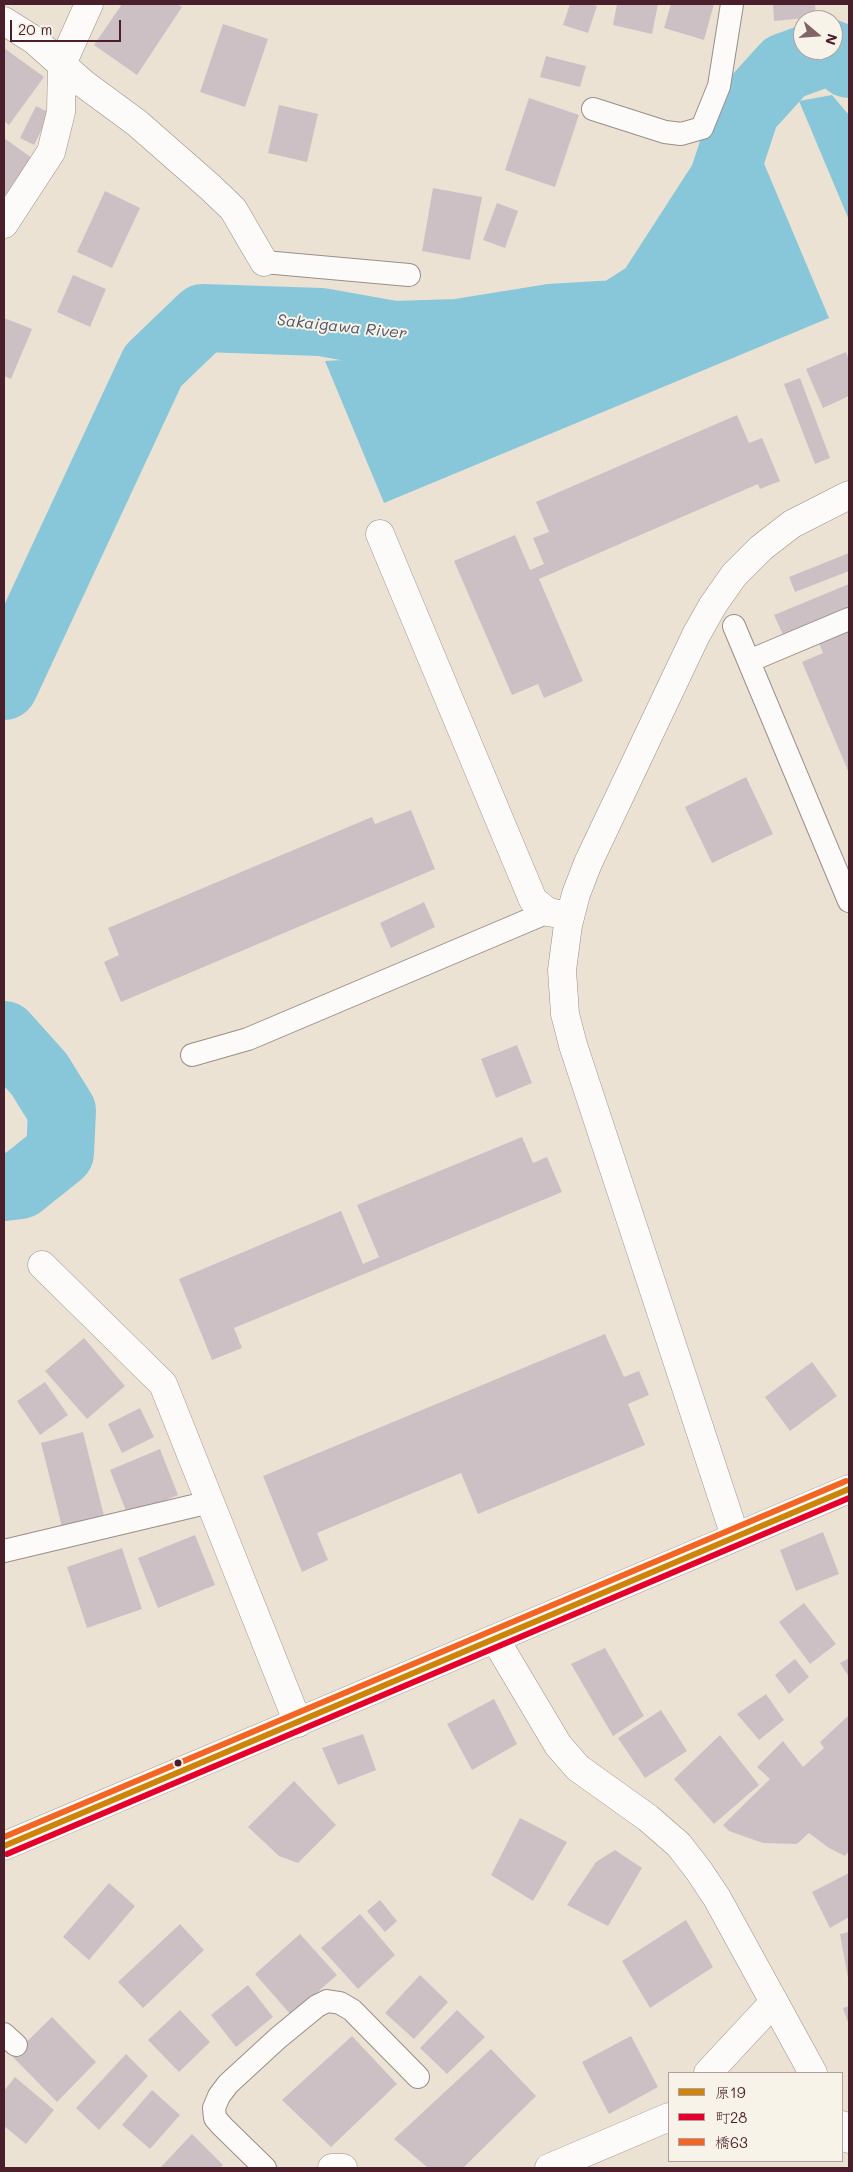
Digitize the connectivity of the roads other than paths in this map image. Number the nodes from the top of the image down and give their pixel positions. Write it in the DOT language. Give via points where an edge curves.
graph roads {
  1 [pos="89,4"];
  2 [pos="732,4"];
  3 [pos="4,21"];
  4 [pos="62,64"];
  5 [pos="593,108"];
  6 [pos="4,224"];
  7 [pos="264,262"];
  8 [pos="409,275"];
  9 [pos="849,495"];
  10 [pos="380,534"];
  11 [pos="849,619"];
  12 [pos="734,626"];
  13 [pos="748,661"];
  14 [pos="849,901"];
  15 [pos="559,914"];
  16 [pos="192,1055"];
  17 [pos="42,1265"];
  18 [pos="849,1489"];
  19 [pos="210,1502"];
  20 [pos="735,1536"];
  21 [pos="4,1551"];
  22 [pos="495,1639"];
  23 [pos="298,1723"];
  24 [pos="4,1846"];
  25 [pos="774,2002"];
  26 [pos="709,2072"];
  27 [pos="812,2072"];
  28 [pos="418,2077"];
  29 [pos="668,2117"];
  30 [pos="843,2127"];
  31 [pos="849,2138"];
  32 [pos="265,2168"];
  33 [pos="332,2168"];
  34 [pos="343,2168"];
  35 [pos="549,2168"];
  1 -- 4 [label="street"];
  2 -- 5 [label="lane" via="719,86 702,128 681,134 665,132"];
  3 -- 4 [label="street" via="34,40"];
  4 -- 6 [label="street" via="61,112 51,152"];
  4 -- 7 [label="street" via="137,123 232,209"];
  7 -- 8 [label="lane"];
  9 -- 15 [label="street" via="792,524 761,548 734,575 712,605 576,894"];
  10 -- 15 [label="street" via="533,900"];
  11 -- 13 [label="lane"];
  12 -- 13 [label="lane"];
  13 -- 14 [label="lane"];
  15 -- 16 [label="lane" via="248,1039"];
  15 -- 20 [label="street" via="565,1014"];
  17 -- 19 [label="street" via="163,1384"];
  18 -- 20 [label="street"];
  19 -- 21 [label="lane"];
  19 -- 23 [label="street"];
  20 -- 22 [label="street"];
  22 -- 23 [label="street"];
  22 -- 25 [label="street" via="558,1745 578,1768 648,1818 679,1845 699,1871"];
  23 -- 24 [label="street"];
  25 -- 26 [label="street"];
  25 -- 27 [label="street"];
  28 -- 32 [label="lane" via="352,2010 340,2003 327,2001 317,2006 228,2084 214,2108 215,2118"];
  29 -- 35 [label="street"];
  30 -- 31 [label="street"];
  33 -- 34 [label="street"];
}
